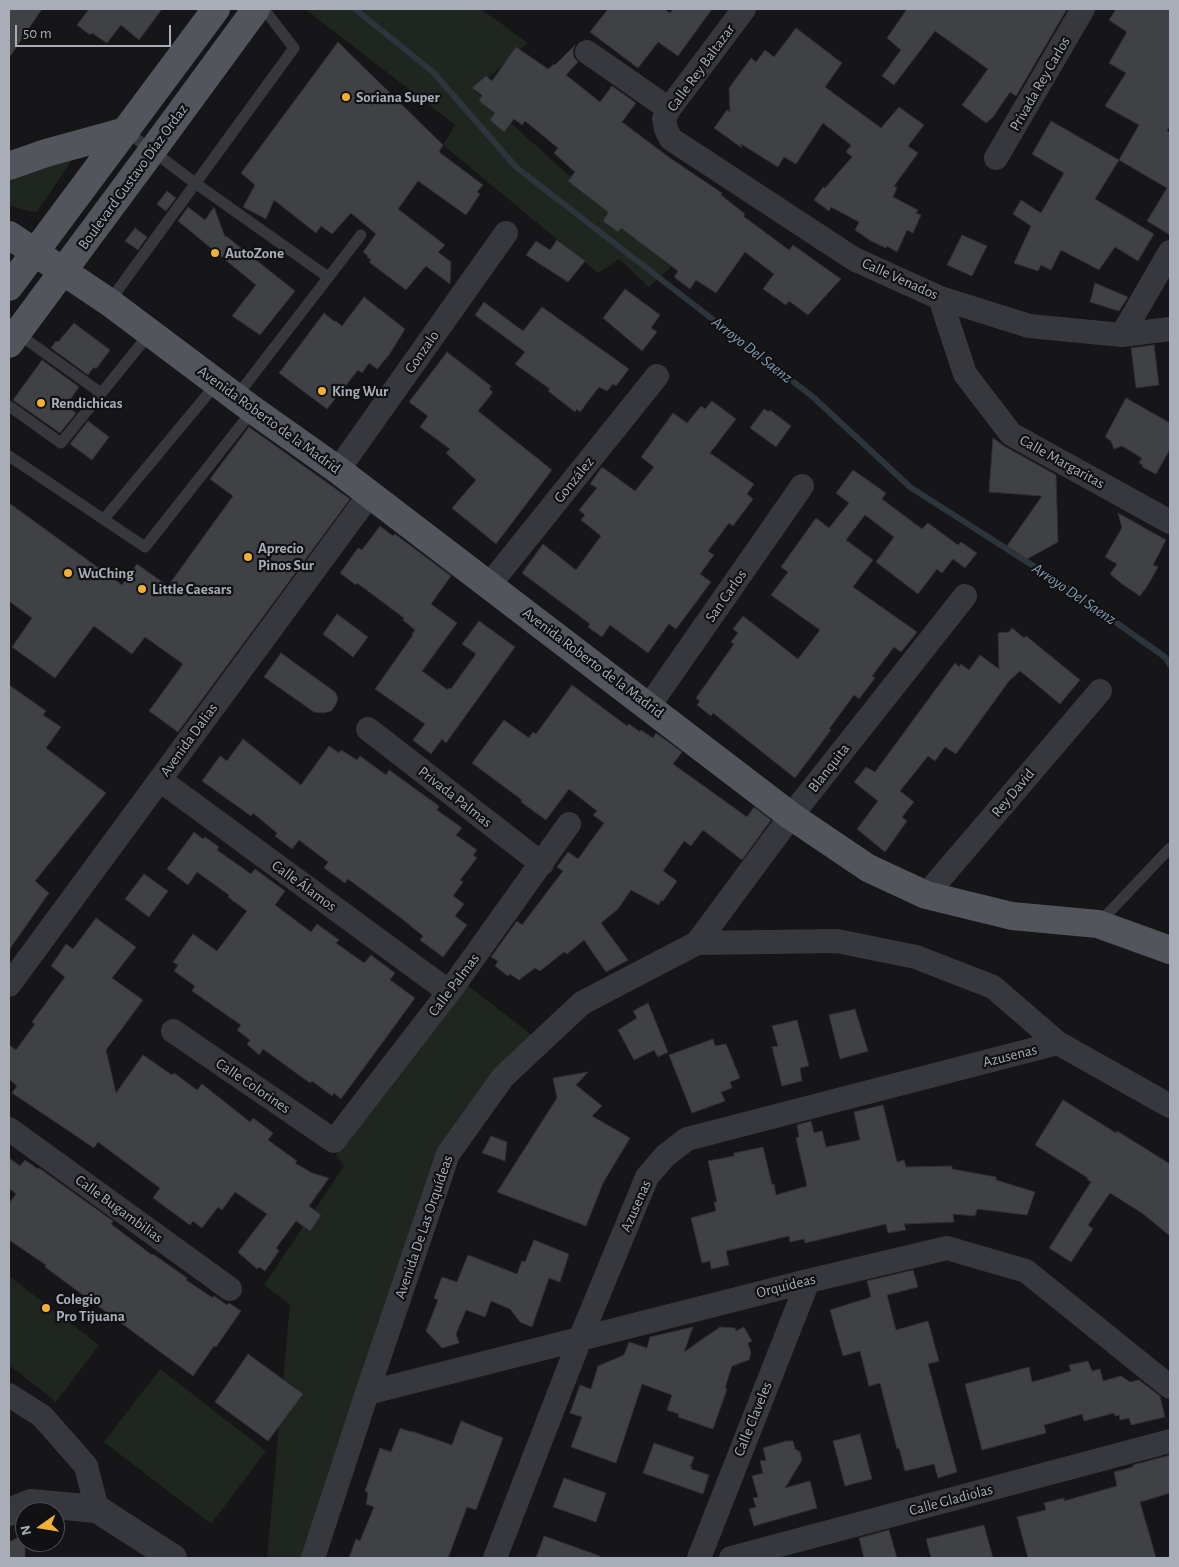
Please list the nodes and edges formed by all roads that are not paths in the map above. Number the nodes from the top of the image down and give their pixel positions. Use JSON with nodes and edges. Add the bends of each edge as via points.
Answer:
{"nodes":[{"id":1,"x":216,"y":9,"type":"edge"},
{"id":2,"x":256,"y":9,"type":"edge"},
{"id":3,"x":264,"y":9,"type":"edge"},
{"id":4,"x":744,"y":9,"type":"edge"},
{"id":5,"x":1083,"y":9,"type":"edge"},
{"id":6,"x":587,"y":52,"type":"dead end"},
{"id":7,"x":667,"y":119,"type":"junction"},
{"id":8,"x":126,"y":131,"type":"junction"},
{"id":9,"x":152,"y":151,"type":"junction"},
{"id":10,"x":996,"y":158,"type":"dead end"},
{"id":11,"x":9,"y":166,"type":"edge"},
{"id":12,"x":195,"y":183,"type":"junction"},
{"id":13,"x":506,"y":233,"type":"dead end"},
{"id":14,"x":9,"y":235,"type":"edge"},
{"id":15,"x":361,"y":235,"type":"dead end"},
{"id":16,"x":35,"y":252,"type":"junction"},
{"id":17,"x":1170,"y":252,"type":"edge"},
{"id":18,"x":64,"y":271,"type":"junction"},
{"id":19,"x":328,"y":277,"type":"junction"},
{"id":20,"x":9,"y":287,"type":"edge"},
{"id":21,"x":940,"y":298,"type":"junction"},
{"id":22,"x":108,"y":302,"type":"junction"},
{"id":23,"x":1170,"y":329,"type":"edge"},
{"id":24,"x":150,"y":333,"type":"junction"},
{"id":25,"x":1122,"y":335,"type":"junction"},
{"id":26,"x":13,"y":339,"type":"edge"},
{"id":27,"x":657,"y":376,"type":"dead end"},
{"id":28,"x":101,"y":393,"type":"junction"},
{"id":29,"x":235,"y":397,"type":"junction"},
{"id":30,"x":9,"y":406,"type":"edge"},
{"id":31,"x":9,"y":456,"type":"edge"},
{"id":32,"x":338,"y":470,"type":"junction"},
{"id":33,"x":802,"y":486,"type":"dead end"},
{"id":34,"x":370,"y":494,"type":"junction"},
{"id":35,"x":104,"y":520,"type":"junction"},
{"id":36,"x":1170,"y":522,"type":"edge"},
{"id":37,"x":490,"y":584,"type":"junction"},
{"id":38,"x":965,"y":596,"type":"dead end"},
{"id":39,"x":1100,"y":691,"type":"dead end"},
{"id":40,"x":649,"y":706,"type":"junction"},
{"id":41,"x":368,"y":729,"type":"dead end"},
{"id":42,"x":160,"y":780,"type":"junction"},
{"id":43,"x":791,"y":816,"type":"junction"},
{"id":44,"x":569,"y":824,"type":"dead end"},
{"id":45,"x":1170,"y":848,"type":"edge"},
{"id":46,"x":542,"y":864,"type":"junction"},
{"id":47,"x":926,"y":895,"type":"junction"},
{"id":48,"x":1098,"y":924,"type":"junction"},
{"id":49,"x":697,"y":943,"type":"junction"},
{"id":50,"x":1170,"y":950,"type":"edge"},
{"id":51,"x":9,"y":985,"type":"edge"},
{"id":52,"x":449,"y":992,"type":"junction"},
{"id":53,"x":173,"y":1031,"type":"dead end"},
{"id":54,"x":1058,"y":1044,"type":"junction"},
{"id":55,"x":1170,"y":1106,"type":"edge"},
{"id":56,"x":9,"y":1128,"type":"edge"},
{"id":57,"x":334,"y":1141,"type":"joint"},
{"id":58,"x":808,"y":1281,"type":"junction"},
{"id":59,"x":230,"y":1289,"type":"dead end"},
{"id":60,"x":580,"y":1339,"type":"junction"},
{"id":61,"x":1170,"y":1387,"type":"edge"},
{"id":62,"x":367,"y":1393,"type":"junction"},
{"id":63,"x":9,"y":1395,"type":"edge"},
{"id":64,"x":1170,"y":1441,"type":"edge"},
{"id":65,"x":97,"y":1509,"type":"junction"},
{"id":66,"x":9,"y":1512,"type":"edge"},
{"id":67,"x":173,"y":1558,"type":"edge"},
{"id":68,"x":313,"y":1558,"type":"edge"},
{"id":69,"x":495,"y":1558,"type":"edge"},
{"id":70,"x":699,"y":1558,"type":"edge"},
{"id":71,"x":731,"y":1558,"type":"edge"}],
"edges":[{"from":1,"to":8,"type":"main road"},
{"from":2,"to":9,"type":"main road","name":"Boulevard Gustavo Díaz Ordaz"},
{"from":3,"to":12,"type":"lane","via":[[294,48]]},
{"from":4,"to":7,"type":"street","name":"Calle Rey Baltazar"},
{"from":5,"to":10,"type":"street","name":"Privada Rey Carlos"},
{"from":6,"to":7,"type":"street","name":"Calle Venados"},
{"from":7,"to":21,"type":"street","name":"Calle Venados","via":[[671,139],[854,259]]},
{"from":8,"to":9,"type":"lane"},
{"from":8,"to":11,"type":"main road"},
{"from":8,"to":16,"type":"main road"},
{"from":9,"to":12,"type":"lane"},
{"from":9,"to":18,"type":"main road","name":"Boulevard Gustavo Díaz Ordaz"},
{"from":12,"to":19,"type":"lane"},
{"from":12,"to":22,"type":"lane"},
{"from":13,"to":32,"type":"street","name":"Gonzalo"},
{"from":14,"to":16,"type":"main road","name":"Avenida Roberto de la Madrid"},
{"from":15,"to":19,"type":"lane"},
{"from":16,"to":18,"type":"main road","name":"Avenida Roberto de la Madrid"},
{"from":16,"to":20,"type":"main road"},
{"from":17,"to":25,"type":"street"},
{"from":18,"to":22,"type":"main road","name":"Avenida Roberto de la Madrid"},
{"from":18,"to":26,"type":"main road","name":"Boulevard Gustavo Díaz Ordaz"},
{"from":19,"to":29,"type":"lane"},
{"from":21,"to":25,"type":"street","name":"Calle Venados","via":[[1029,326]]},
{"from":21,"to":36,"type":"street","name":"Calle Margaritas","via":[[965,374],[1011,434]]},
{"from":22,"to":24,"type":"main road","name":"Avenida Roberto de la Madrid"},
{"from":23,"to":25,"type":"street","name":"Calle Venados"},
{"from":24,"to":28,"type":"lane"},
{"from":24,"to":29,"type":"main road","name":"Avenida Roberto de la Madrid"},
{"from":26,"to":28,"type":"lane"},
{"from":27,"to":37,"type":"street","name":"González"},
{"from":28,"to":30,"type":"lane","via":[[61,444]]},
{"from":29,"to":32,"type":"main road","name":"Avenida Roberto de la Madrid"},
{"from":29,"to":35,"type":"lane"},
{"from":29,"to":35,"type":"lane","via":[[145,546]]},
{"from":31,"to":35,"type":"lane"},
{"from":32,"to":34,"type":"main road","name":"Avenida Roberto de la Madrid"},
{"from":33,"to":40,"type":"street","name":"San Carlos"},
{"from":34,"to":37,"type":"main road","name":"Avenida Roberto de la Madrid"},
{"from":34,"to":42,"type":"street","name":"Avenida Dalias"},
{"from":37,"to":40,"type":"main road","name":"Avenida Roberto de la Madrid"},
{"from":38,"to":43,"type":"street","name":"Blanquita"},
{"from":39,"to":47,"type":"street","name":"Rey David"},
{"from":40,"to":43,"type":"main road","name":"Avenida Roberto de la Madrid"},
{"from":41,"to":46,"type":"street","name":"Privada Palmas"},
{"from":42,"to":51,"type":"street","name":"Avenida Dalias"},
{"from":42,"to":52,"type":"street","name":"Calle Álamos"},
{"from":43,"to":47,"type":"main road","name":"Avenida Roberto de la Madrid","via":[[868,868]]},
{"from":43,"to":49,"type":"street","name":"Blanquita"},
{"from":44,"to":46,"type":"street","name":"Calle Palmas"},
{"from":45,"to":48,"type":"lane"},
{"from":46,"to":52,"type":"street","name":"Calle Palmas"},
{"from":47,"to":48,"type":"main road","name":"Avenida Roberto de la Madrid","via":[[1012,916]]},
{"from":48,"to":50,"type":"main road","name":"Avenida Roberto de la Madrid"},
{"from":49,"to":54,"type":"street","via":[[837,941],[916,957],[993,986]]},
{"from":49,"to":62,"type":"street","name":"Avenida De Las Orquídeas","via":[[582,1003],[503,1077],[448,1154]]},
{"from":52,"to":57,"type":"street","name":"Calle Palmas"},
{"from":53,"to":57,"type":"street","name":"Calle Colorines"},
{"from":54,"to":55,"type":"street"},
{"from":54,"to":60,"type":"street","name":"Azusenas","via":[[687,1139],[665,1156],[647,1177]]},
{"from":56,"to":59,"type":"street","name":"Calle Bugambilias"},
{"from":58,"to":60,"type":"street","name":"Orquideas"},
{"from":58,"to":61,"type":"street","name":"Orquideas","via":[[947,1248],[982,1258],[1026,1271]]},
{"from":58,"to":70,"type":"street","name":"Calle Claveles"},
{"from":60,"to":62,"type":"street","name":"Orquideas"},
{"from":60,"to":69,"type":"street","name":"Azusenas"},
{"from":62,"to":68,"type":"street","name":"Avenida De Las Orquídeas"},
{"from":63,"to":65,"type":"street","via":[[42,1416],[86,1466]]},
{"from":64,"to":71,"type":"street","name":"Calle Gladiolas"},
{"from":65,"to":66,"type":"street","via":[[31,1503]]},
{"from":65,"to":67,"type":"street"}]}
